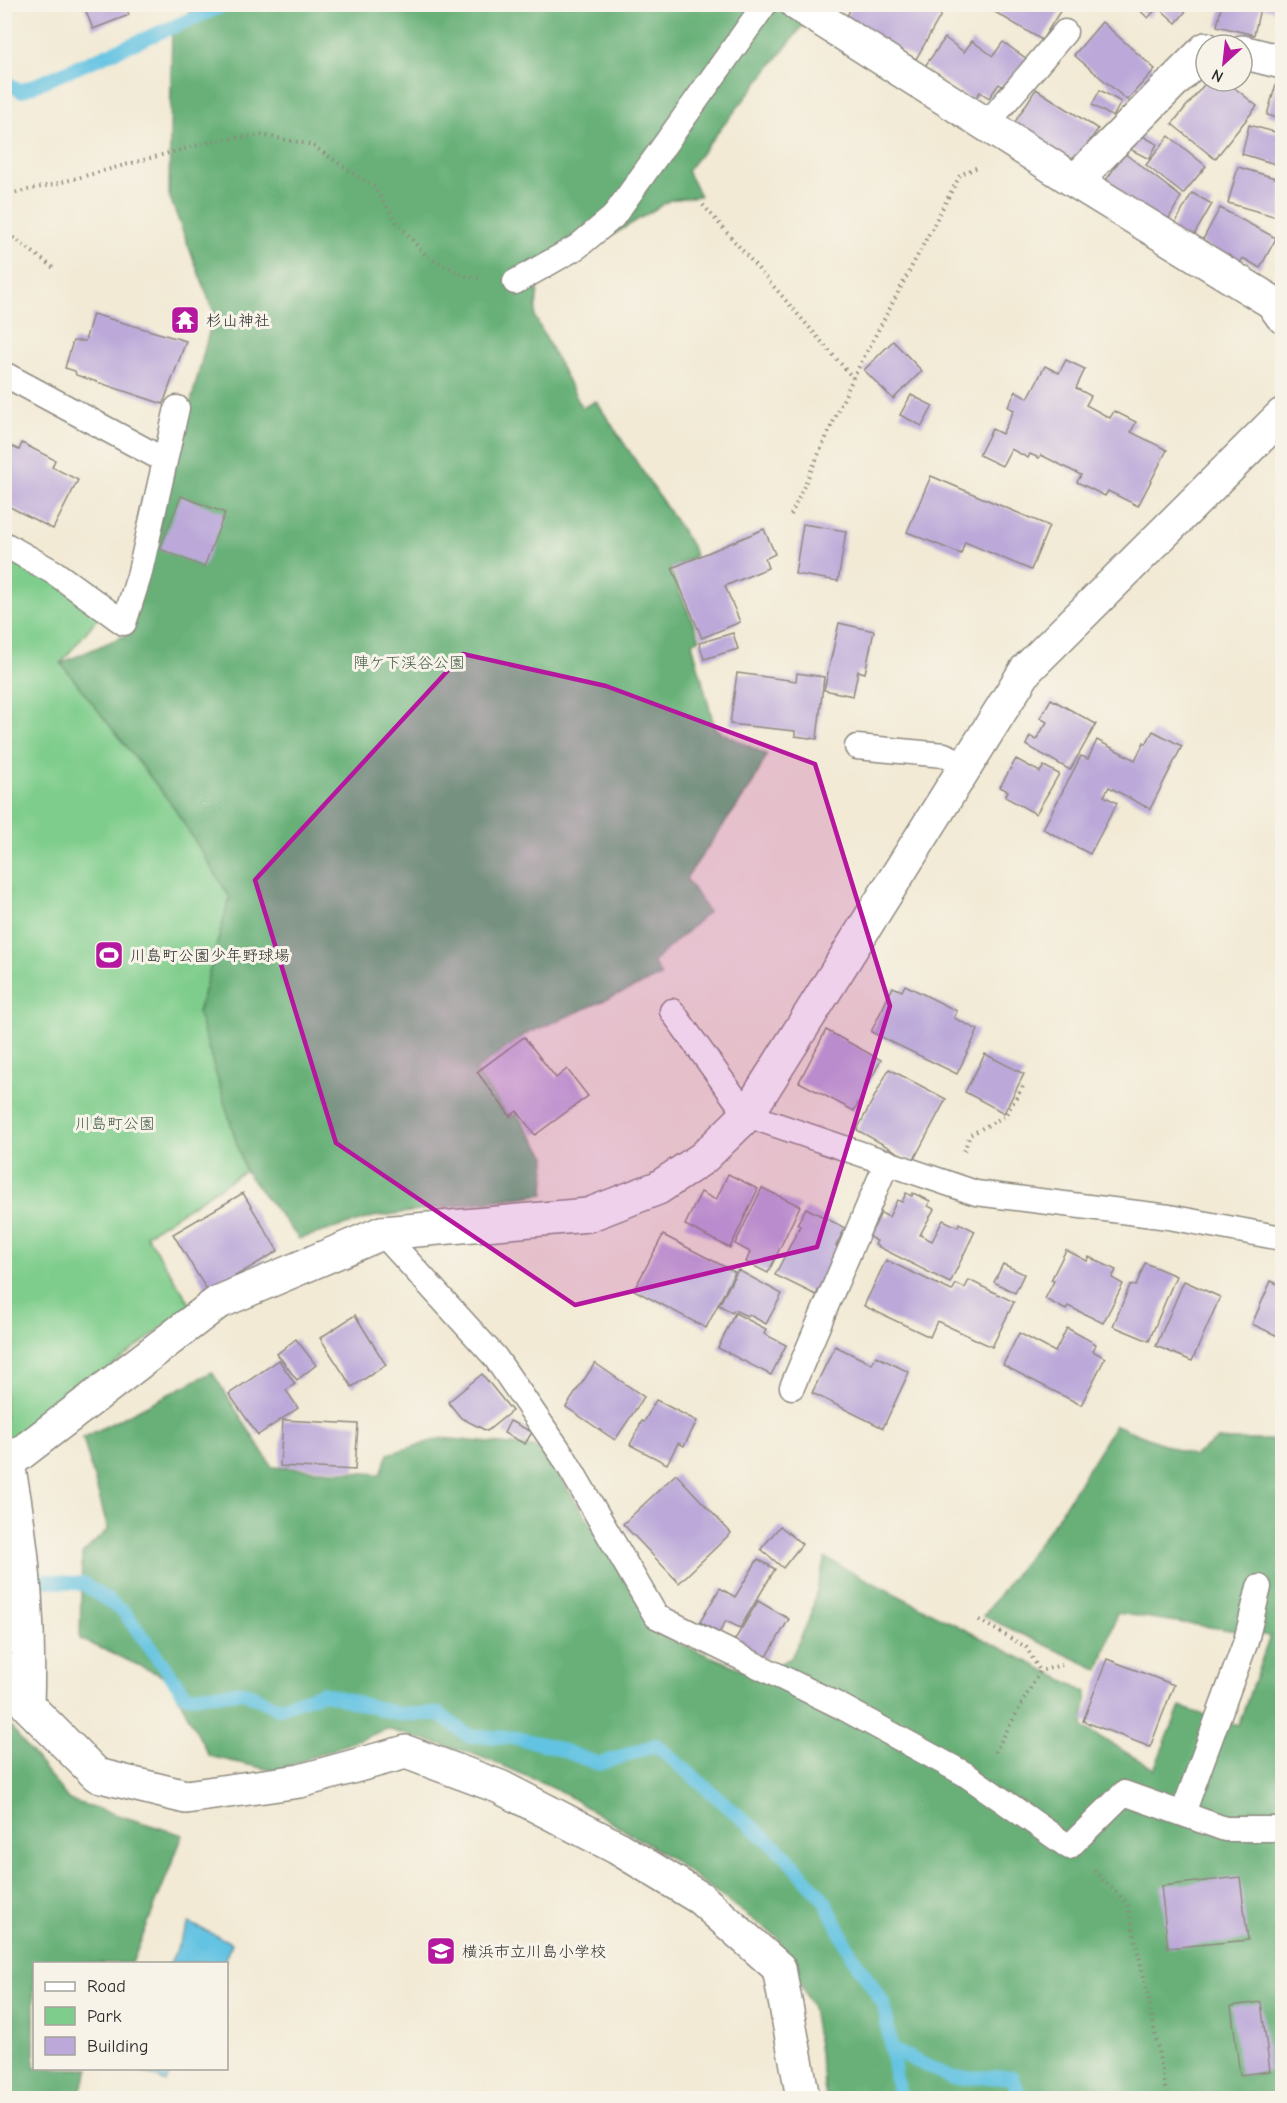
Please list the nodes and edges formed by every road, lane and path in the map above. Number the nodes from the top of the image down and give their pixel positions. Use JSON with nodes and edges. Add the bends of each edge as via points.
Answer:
{"nodes":[{"id":1,"x":765,"y":4,"type":"edge"},
{"id":2,"x":797,"y":4,"type":"edge"},
{"id":3,"x":1065,"y":32,"type":"dead end"},
{"id":4,"x":1254,"y":55,"type":"edge"},
{"id":5,"x":1194,"y":61,"type":"edge"},
{"id":6,"x":1282,"y":62,"type":"edge"},
{"id":7,"x":986,"y":125,"type":"junction"},
{"id":8,"x":1020,"y":146,"type":"junction"},
{"id":9,"x":1075,"y":181,"type":"junction"},
{"id":10,"x":4,"y":195,"type":"edge"},
{"id":11,"x":703,"y":205,"type":"dead end"},
{"id":12,"x":4,"y":230,"type":"edge"},
{"id":13,"x":56,"y":270,"type":"dead end"},
{"id":14,"x":515,"y":282,"type":"joint"},
{"id":15,"x":1279,"y":300,"type":"edge"},
{"id":16,"x":4,"y":374,"type":"edge"},
{"id":17,"x":853,"y":378,"type":"junction"},
{"id":18,"x":177,"y":408,"type":"dead end"},
{"id":19,"x":1282,"y":415,"type":"edge"},
{"id":20,"x":164,"y":460,"type":"junction"},
{"id":21,"x":791,"y":514,"type":"dead end"},
{"id":22,"x":4,"y":544,"type":"edge"},
{"id":23,"x":858,"y":747,"type":"dead end"},
{"id":24,"x":966,"y":764,"type":"junction"},
{"id":25,"x":672,"y":1011,"type":"dead end"},
{"id":26,"x":1025,"y":1083,"type":"dead end"},
{"id":27,"x":747,"y":1114,"type":"junction"},
{"id":28,"x":887,"y":1162,"type":"junction"},
{"id":29,"x":951,"y":1184,"type":"junction"},
{"id":30,"x":382,"y":1233,"type":"junction"},
{"id":31,"x":1282,"y":1238,"type":"edge"},
{"id":32,"x":792,"y":1387,"type":"dead end"},
{"id":33,"x":6,"y":1463,"type":"edge"},
{"id":34,"x":1258,"y":1587,"type":"dead end"},
{"id":35,"x":979,"y":1620,"type":"dead end"},
{"id":36,"x":1065,"y":1664,"type":"dead end"},
{"id":37,"x":1040,"y":1671,"type":"junction"},
{"id":38,"x":964,"y":1774,"type":"junction"},
{"id":39,"x":1183,"y":1813,"type":"junction"},
{"id":40,"x":1282,"y":1829,"type":"edge"},
{"id":41,"x":1069,"y":1847,"type":"junction"},
{"id":42,"x":803,"y":2098,"type":"edge"},
{"id":43,"x":1167,"y":2098,"type":"edge"}],
"edges":[{"from":1,"to":14,"type":"lane","via":[[613,217],[577,247]]},
{"from":2,"to":7,"type":"street"},
{"from":3,"to":7,"type":"lane"},
{"from":4,"to":6,"type":"street"},
{"from":5,"to":9,"type":"street"},
{"from":7,"to":8,"type":"street"},
{"from":8,"to":9,"type":"street"},
{"from":8,"to":17,"type":"path","via":[[960,175]]},
{"from":9,"to":15,"type":"street"},
{"from":10,"to":14,"type":"path","via":[[213,141],[262,135],[312,145],[375,188],[427,257],[468,277]]},
{"from":11,"to":17,"type":"path"},
{"from":12,"to":13,"type":"path"},
{"from":16,"to":20,"type":"lane"},
{"from":17,"to":21,"type":"path"},
{"from":18,"to":20,"type":"lane"},
{"from":19,"to":24,"type":"street","via":[[1026,670]]},
{"from":20,"to":22,"type":"lane","via":[[139,576],[124,622],[55,573]]},
{"from":23,"to":24,"type":"lane","via":[[944,755]]},
{"from":24,"to":27,"type":"street"},
{"from":25,"to":27,"type":"lane"},
{"from":26,"to":29,"type":"path","via":[[1005,1116],[970,1135]]},
{"from":27,"to":28,"type":"lane"},
{"from":27,"to":30,"type":"street","via":[[703,1158],[658,1188],[588,1215]]},
{"from":28,"to":29,"type":"lane"},
{"from":28,"to":32,"type":"lane"},
{"from":29,"to":31,"type":"lane","via":[[976,1193],[1169,1217]]},
{"from":30,"to":33,"type":"street","via":[[217,1304]]},
{"from":30,"to":38,"type":"lane","via":[[495,1357],[563,1456],[656,1616],[840,1706]]},
{"from":33,"to":42,"type":"street","via":[[18,1516],[29,1652],[27,1704],[97,1775],[186,1797],[300,1781],[406,1752],[500,1787],[616,1847],[700,1898],[779,1968]]},
{"from":34,"to":39,"type":"lane","via":[[1246,1641]]},
{"from":35,"to":37,"type":"path","via":[[1026,1647]]},
{"from":36,"to":37,"type":"path"},
{"from":37,"to":38,"type":"path","via":[[993,1755]]},
{"from":38,"to":41,"type":"lane"},
{"from":39,"to":40,"type":"lane","via":[[1225,1829]]},
{"from":39,"to":41,"type":"lane","via":[[1124,1793]]},
{"from":41,"to":43,"type":"path","via":[[1127,1903]]}]}
